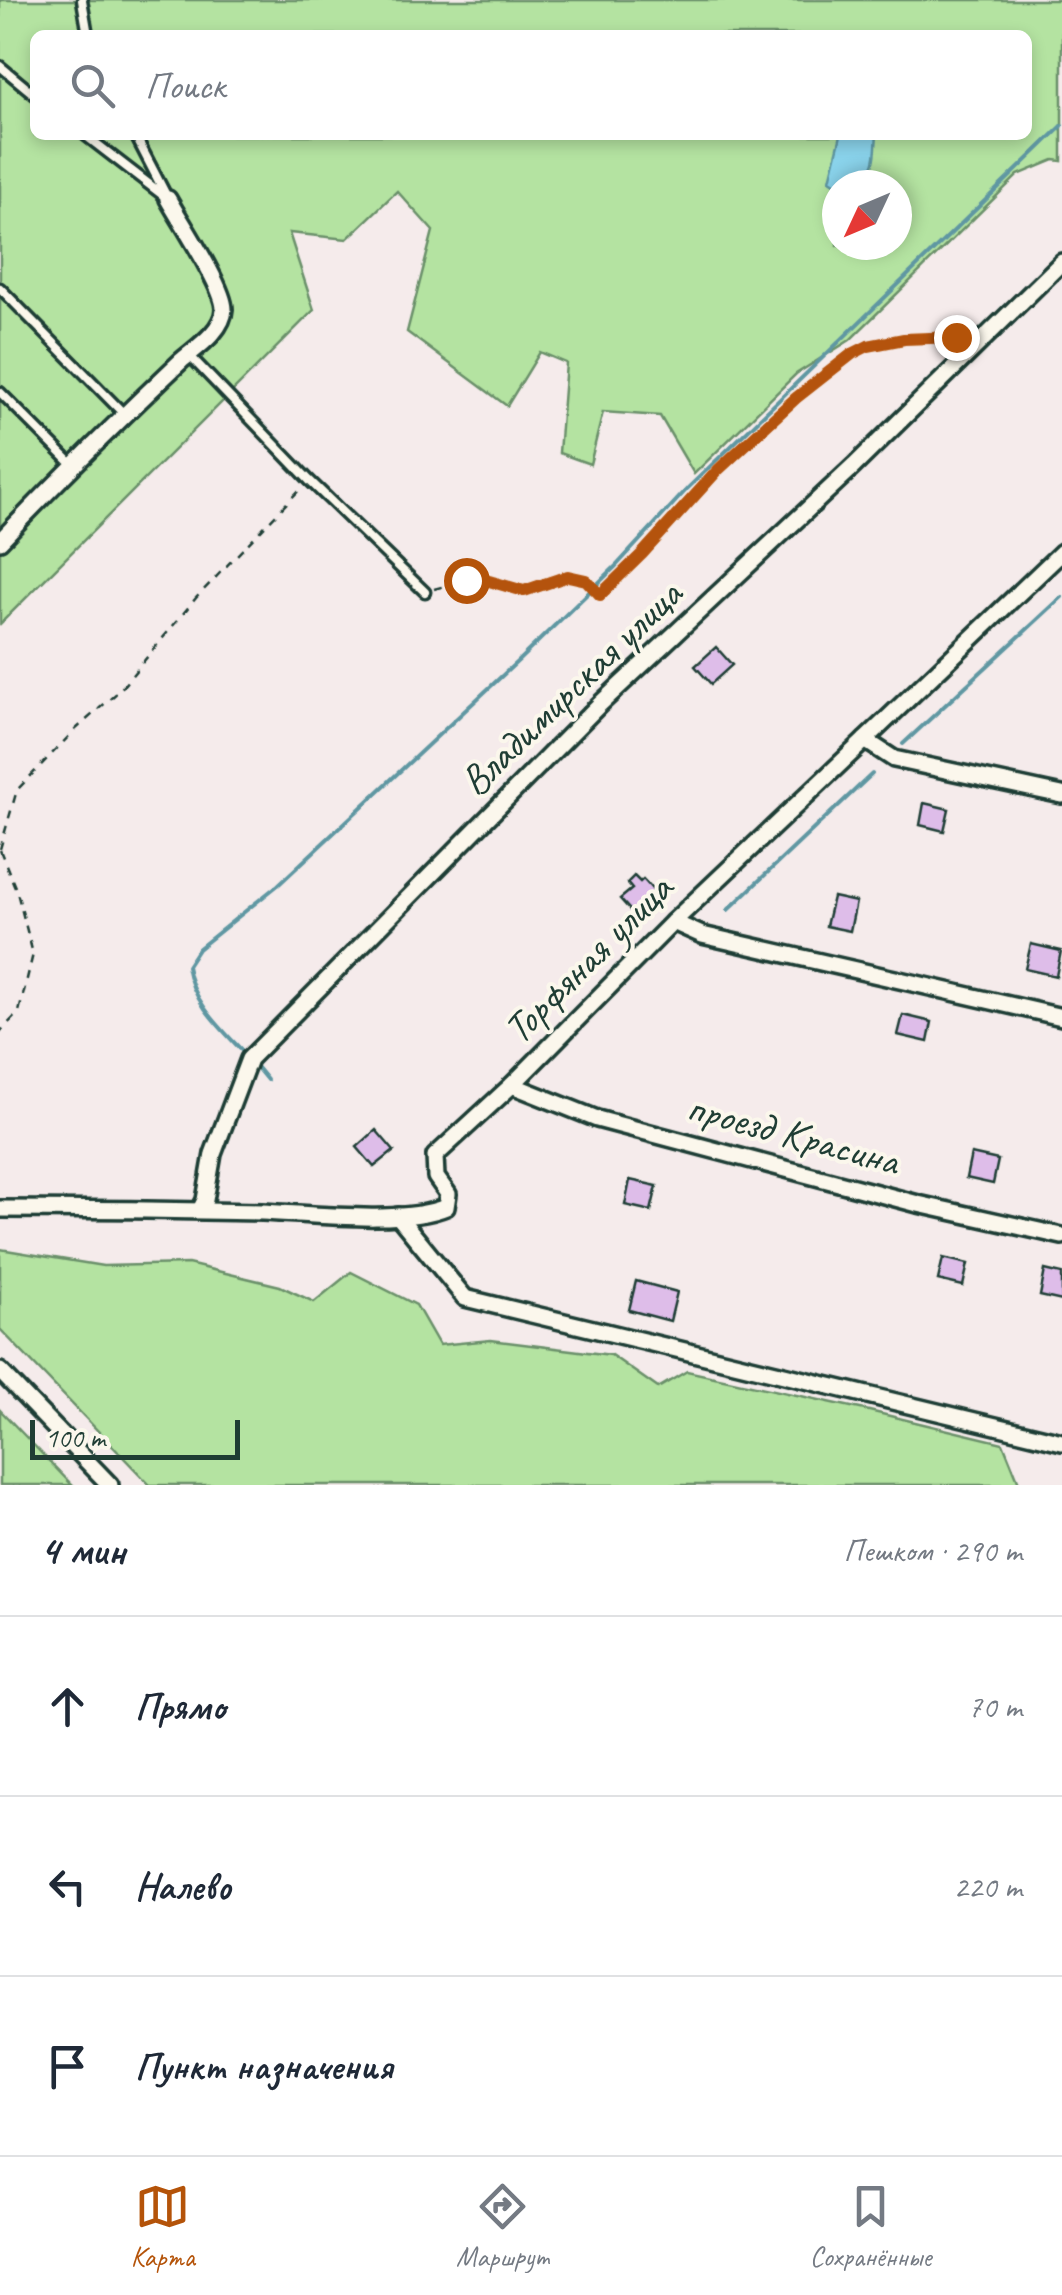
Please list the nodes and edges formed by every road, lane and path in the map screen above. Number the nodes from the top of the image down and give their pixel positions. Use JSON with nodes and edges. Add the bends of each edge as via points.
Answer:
{"nodes":[{"id":1,"x":82,"y":0,"type":"edge"},
{"id":2,"x":87,"y":30,"type":"edge"},
{"id":3,"x":0,"y":66,"type":"edge"},
{"id":4,"x":30,"y":90,"type":"edge"},
{"id":5,"x":92,"y":140,"type":"edge"},
{"id":6,"x":138,"y":140,"type":"edge"},
{"id":7,"x":168,"y":199,"type":"junction"},
{"id":8,"x":1062,"y":262,"type":"edge"},
{"id":9,"x":0,"y":288,"type":"edge"},
{"id":10,"x":970,"y":332,"type":"dead end"},
{"id":11,"x":188,"y":355,"type":"junction"},
{"id":12,"x":0,"y":392,"type":"edge"},
{"id":13,"x":124,"y":414,"type":"junction"},
{"id":14,"x":72,"y":464,"type":"junction"},
{"id":15,"x":309,"y":480,"type":"junction"},
{"id":16,"x":0,"y":541,"type":"edge"},
{"id":17,"x":1062,"y":552,"type":"edge"},
{"id":18,"x":425,"y":592,"type":"joint"},
{"id":19,"x":865,"y":740,"type":"junction"},
{"id":20,"x":1062,"y":795,"type":"edge"},
{"id":21,"x":0,"y":849,"type":"edge"},
{"id":22,"x":672,"y":922,"type":"junction"},
{"id":23,"x":1062,"y":1017,"type":"edge"},
{"id":24,"x":0,"y":1032,"type":"edge"},
{"id":25,"x":512,"y":1085,"type":"junction"},
{"id":26,"x":0,"y":1208,"type":"edge"},
{"id":27,"x":200,"y":1210,"type":"junction"},
{"id":28,"x":398,"y":1216,"type":"junction"},
{"id":29,"x":1062,"y":1236,"type":"edge"},
{"id":30,"x":0,"y":1370,"type":"edge"},
{"id":31,"x":1062,"y":1442,"type":"edge"},
{"id":32,"x":110,"y":1485,"type":"edge"}],
"edges":[{"from":1,"to":2,"type":"lane"},
{"from":3,"to":4,"type":"lane"},
{"from":5,"to":7,"type":"lane"},
{"from":6,"to":7,"type":"lane"},
{"from":7,"to":11,"type":"street","via":[[224,307],[220,324]]},
{"from":8,"to":27,"type":"street","name":"Владимирская улица","via":[[600,704],[250,1058],[213,1154]]},
{"from":9,"to":13,"type":"lane"},
{"from":10,"to":18,"type":"path","via":[[904,339],[852,354],[718,470],[600,595],[586,580],[568,576],[524,591],[466,580]]},
{"from":11,"to":13,"type":"street"},
{"from":11,"to":15,"type":"lane"},
{"from":12,"to":14,"type":"lane"},
{"from":13,"to":14,"type":"street"},
{"from":14,"to":16,"type":"street"},
{"from":15,"to":18,"type":"lane"},
{"from":15,"to":21,"type":"path","via":[[196,598],[120,690],[18,790]]},
{"from":17,"to":19,"type":"street","name":"Торфяная улица"},
{"from":19,"to":20,"type":"street","via":[[894,759]]},
{"from":19,"to":22,"type":"street","name":"Торфяная улица"},
{"from":21,"to":24,"type":"path","via":[[33,954],[19,1012]]},
{"from":22,"to":23,"type":"street","via":[[702,935]]},
{"from":22,"to":25,"type":"street","name":"Торфяная улица"},
{"from":25,"to":28,"type":"street","name":"Торфяная улица","via":[[435,1156],[446,1206]]},
{"from":25,"to":29,"type":"street","name":"проезд Красина","via":[[597,1119]]},
{"from":26,"to":27,"type":"street"},
{"from":27,"to":28,"type":"street"},
{"from":28,"to":31,"type":"street","via":[[465,1298]]},
{"from":30,"to":32,"type":"street"}]}
